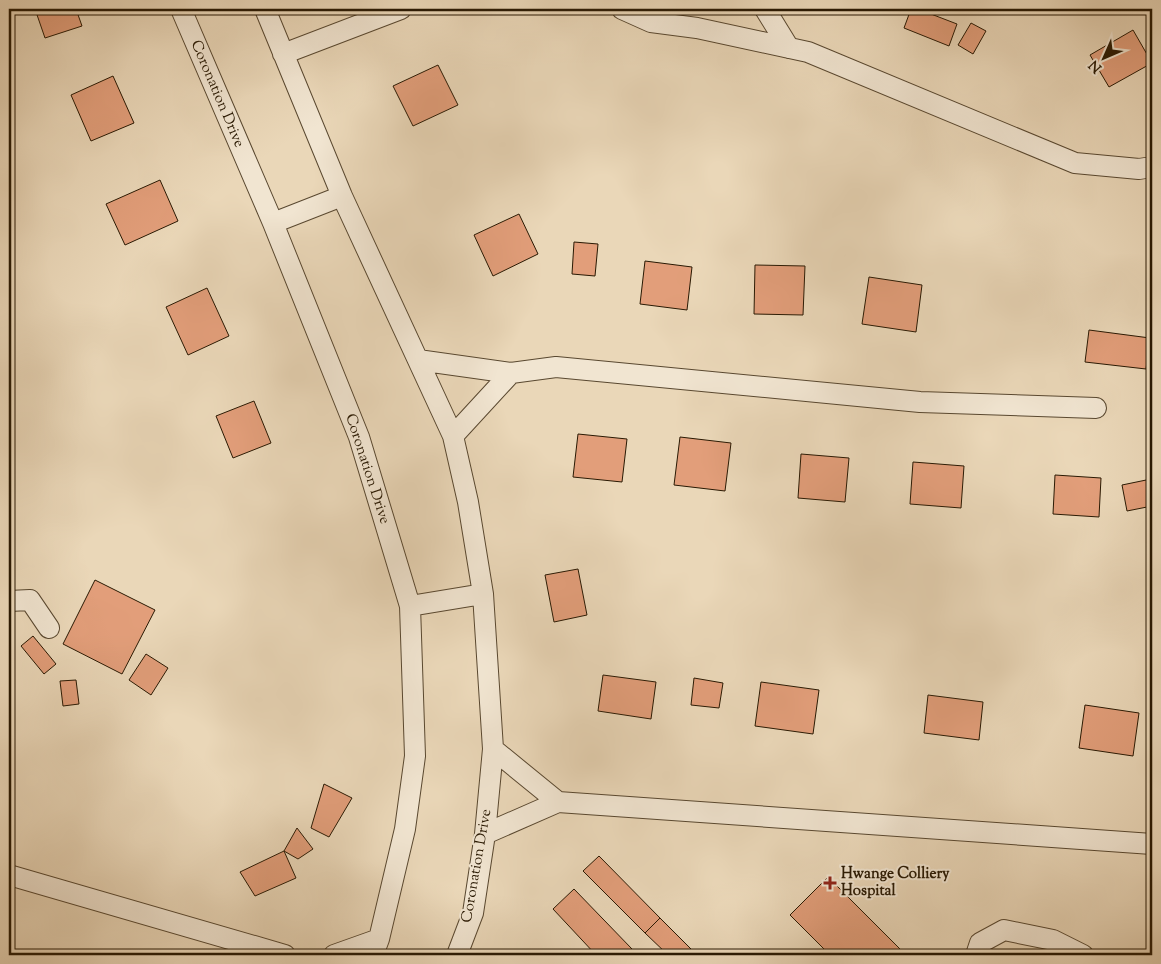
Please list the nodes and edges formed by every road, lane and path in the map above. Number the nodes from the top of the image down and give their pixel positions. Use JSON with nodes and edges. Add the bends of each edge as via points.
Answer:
{"nodes":[{"id":1,"x":181,"y":9,"type":"edge"},
{"id":2,"x":265,"y":9,"type":"edge"},
{"id":3,"x":401,"y":9,"type":"edge"},
{"id":4,"x":622,"y":9,"type":"edge"},
{"id":5,"x":765,"y":9,"type":"edge"},
{"id":6,"x":790,"y":48,"type":"junction"},
{"id":7,"x":283,"y":54,"type":"junction"},
{"id":8,"x":1152,"y":167,"type":"edge"},
{"id":9,"x":342,"y":196,"type":"junction"},
{"id":10,"x":273,"y":223,"type":"junction"},
{"id":11,"x":418,"y":360,"type":"junction"},
{"id":12,"x":511,"y":373,"type":"junction"},
{"id":13,"x":1096,"y":408,"type":"dead end"},
{"id":14,"x":453,"y":436,"type":"junction"},
{"id":15,"x":483,"y":594,"type":"junction"},
{"id":16,"x":9,"y":601,"type":"edge"},
{"id":17,"x":410,"y":606,"type":"junction"},
{"id":18,"x":49,"y":628,"type":"dead end"},
{"id":19,"x":493,"y":749,"type":"junction"},
{"id":20,"x":558,"y":802,"type":"junction"},
{"id":21,"x":486,"y":834,"type":"junction"},
{"id":22,"x":1152,"y":844,"type":"edge"},
{"id":23,"x":9,"y":875,"type":"edge"},
{"id":24,"x":376,"y":947,"type":"edge"},
{"id":25,"x":285,"y":955,"type":"edge"},
{"id":26,"x":334,"y":955,"type":"edge"},
{"id":27,"x":457,"y":955,"type":"edge"},
{"id":28,"x":976,"y":955,"type":"edge"},
{"id":29,"x":1083,"y":955,"type":"edge"}],
"edges":[{"from":1,"to":10,"type":"street","name":"Coronation Drive"},
{"from":2,"to":7,"type":"street","name":"Coronation Drive"},
{"from":3,"to":7,"type":"street"},
{"from":4,"to":6,"type":"street","via":[[651,22],[697,28]]},
{"from":5,"to":6,"type":"street"},
{"from":6,"to":8,"type":"street","via":[[808,52],[1074,164]]},
{"from":7,"to":9,"type":"street","name":"Coronation Drive"},
{"from":9,"to":10,"type":"street"},
{"from":9,"to":11,"type":"street","name":"Coronation Drive"},
{"from":10,"to":17,"type":"street","name":"Coronation Drive","via":[[359,437]]},
{"from":11,"to":12,"type":"street"},
{"from":11,"to":14,"type":"street","name":"Coronation Drive"},
{"from":12,"to":13,"type":"street","via":[[556,367],[920,402]]},
{"from":12,"to":14,"type":"street"},
{"from":14,"to":15,"type":"street","name":"Coronation Drive"},
{"from":15,"to":17,"type":"street"},
{"from":15,"to":19,"type":"street","name":"Coronation Drive"},
{"from":16,"to":18,"type":"street","via":[[30,600]]},
{"from":17,"to":24,"type":"street","name":"Coronation Drive","via":[[415,756],[405,829]]},
{"from":19,"to":20,"type":"street"},
{"from":19,"to":21,"type":"street","name":"Coronation Drive"},
{"from":20,"to":21,"type":"street"},
{"from":20,"to":22,"type":"street"},
{"from":21,"to":27,"type":"street","name":"Coronation Drive","via":[[473,913]]},
{"from":23,"to":25,"type":"street"},
{"from":24,"to":26,"type":"street"},
{"from":28,"to":29,"type":"street","via":[[980,943],[1004,930],[1053,940]]}]}
